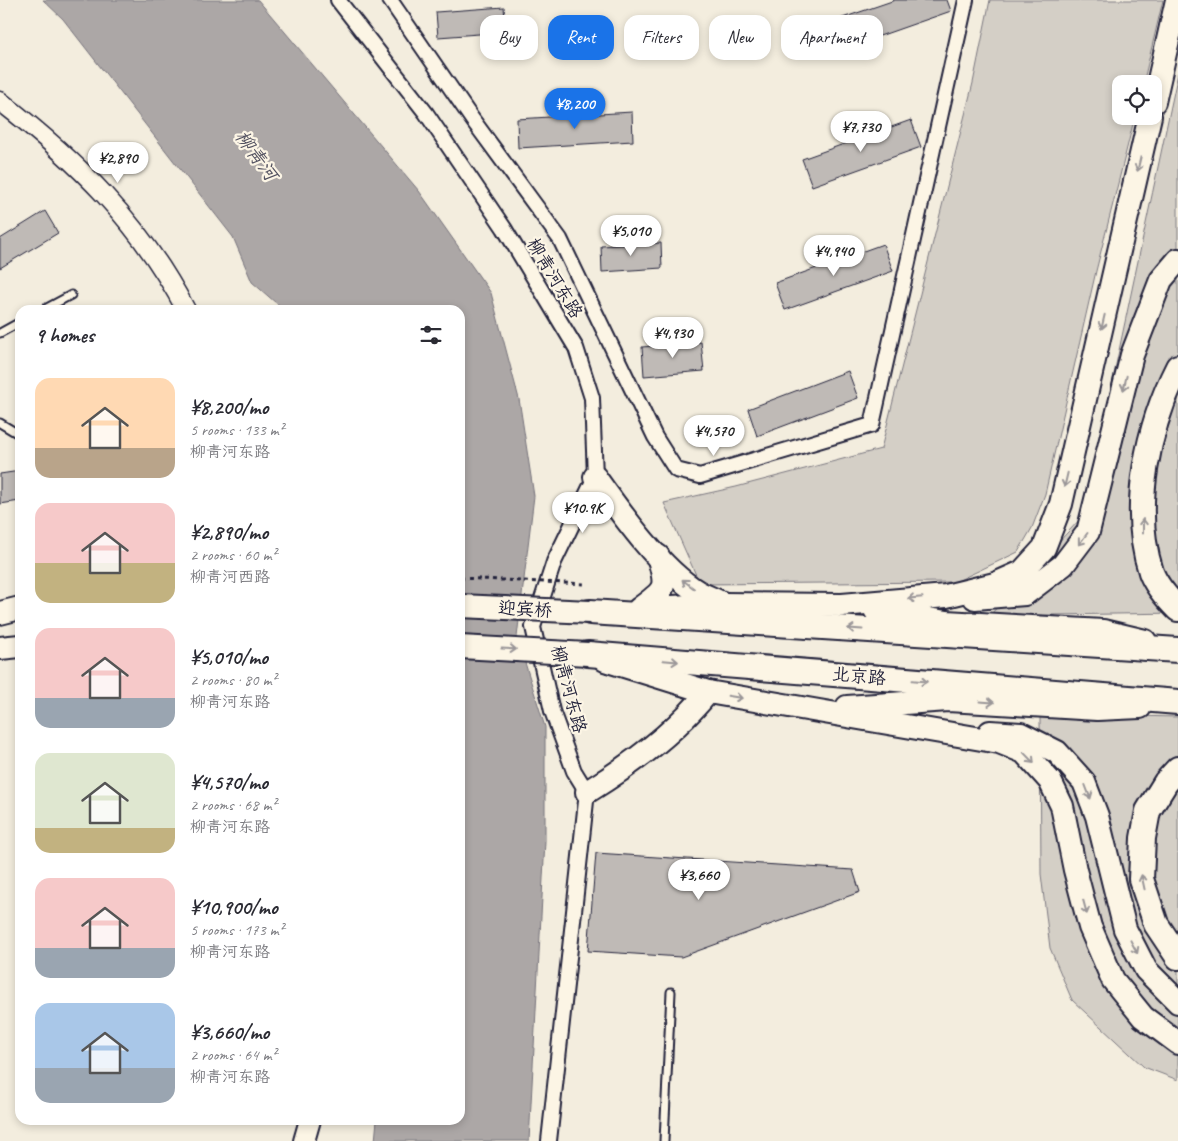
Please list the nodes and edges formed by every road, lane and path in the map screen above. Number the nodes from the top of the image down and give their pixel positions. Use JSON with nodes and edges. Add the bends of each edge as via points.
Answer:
{"nodes":[{"id":1,"x":338,"y":0,"type":"edge"},
{"id":2,"x":966,"y":0,"type":"edge"},
{"id":3,"x":1177,"y":0,"type":"edge"},
{"id":4,"x":392,"y":1,"type":"edge"},
{"id":5,"x":1160,"y":75,"type":"edge"},
{"id":6,"x":0,"y":101,"type":"edge"},
{"id":7,"x":1148,"y":125,"type":"edge"},
{"id":8,"x":1178,"y":260,"type":"edge"},
{"id":9,"x":71,"y":295,"type":"dead end"},
{"id":10,"x":52,"y":305,"type":"edge"},
{"id":11,"x":183,"y":305,"type":"edge"},
{"id":12,"x":15,"y":325,"type":"edge"},
{"id":13,"x":0,"y":333,"type":"edge"},
{"id":14,"x":1178,"y":367,"type":"edge"},
{"id":15,"x":0,"y":424,"type":"edge"},
{"id":16,"x":15,"y":432,"type":"edge"},
{"id":17,"x":595,"y":477,"type":"junction"},
{"id":18,"x":658,"y":556,"type":"junction"},
{"id":19,"x":465,"y":578,"type":"edge"},
{"id":20,"x":585,"y":584,"type":"dead end"},
{"id":21,"x":946,"y":596,"type":"junction"},
{"id":22,"x":724,"y":604,"type":"junction"},
{"id":23,"x":842,"y":605,"type":"junction"},
{"id":24,"x":465,"y":606,"type":"edge"},
{"id":25,"x":639,"y":609,"type":"junction"},
{"id":26,"x":1178,"y":609,"type":"edge"},
{"id":27,"x":15,"y":611,"type":"edge"},
{"id":28,"x":590,"y":612,"type":"junction"},
{"id":29,"x":0,"y":613,"type":"edge"},
{"id":30,"x":465,"y":647,"type":"edge"},
{"id":31,"x":1178,"y":649,"type":"edge"},
{"id":32,"x":588,"y":654,"type":"junction"},
{"id":33,"x":660,"y":679,"type":"junction"},
{"id":34,"x":708,"y":692,"type":"junction"},
{"id":35,"x":1178,"y":703,"type":"edge"},
{"id":36,"x":816,"y":709,"type":"junction"},
{"id":37,"x":682,"y":718,"type":"junction"},
{"id":38,"x":906,"y":726,"type":"junction"},
{"id":39,"x":1178,"y":769,"type":"edge"},
{"id":40,"x":587,"y":792,"type":"junction"},
{"id":41,"x":1178,"y":957,"type":"edge"},
{"id":42,"x":671,"y":992,"type":"dead end"},
{"id":43,"x":1178,"y":1002,"type":"edge"},
{"id":44,"x":1178,"y":1043,"type":"edge"},
{"id":45,"x":309,"y":1125,"type":"edge"},
{"id":46,"x":304,"y":1141,"type":"edge"},
{"id":47,"x":549,"y":1141,"type":"edge"},
{"id":48,"x":664,"y":1141,"type":"edge"}],
"edges":[{"from":1,"to":17,"type":"street","name":"柳青河东路","via":[[426,113],[504,228],[576,348],[592,398]]},
{"from":2,"to":4,"type":"street","via":[[872,424],[700,476],[676,470],[655,437],[560,238],[472,119]]},
{"from":3,"to":5,"type":"main road"},
{"from":6,"to":11,"type":"street","via":[[54,143],[114,204],[166,272]]},
{"from":7,"to":21,"type":"main road","one_way":true,"via":[[1061,504],[1044,548],[1022,572],[994,584]]},
{"from":8,"to":21,"type":"main road","one_way":true,"via":[[1161,280],[1132,355],[1088,532],[1063,565],[1025,594],[984,599]]},
{"from":9,"to":10,"type":"lane"},
{"from":12,"to":13,"type":"lane"},
{"from":26,"to":14,"type":"highway","one_way":true,"via":[[1166,598],[1151,574],[1142,533],[1143,481],[1156,422]]},
{"from":15,"to":16,"type":"lane"},
{"from":17,"to":18,"type":"main road","via":[[617,509]]},
{"from":17,"to":40,"type":"street","name":"柳青河东路","via":[[554,562],[533,627],[552,711],[574,771]]},
{"from":22,"to":18,"type":"main road","one_way":true,"via":[[697,592]]},
{"from":18,"to":25,"type":"main road","via":[[665,580],[660,593]]},
{"from":19,"to":20,"type":"path","bridge":true},
{"from":21,"to":23,"type":"main road","one_way":true},
{"from":22,"to":23,"type":"main road","name":"迎宾桥"},
{"from":22,"to":25,"type":"main road","name":"迎宾桥"},
{"from":23,"to":31,"type":"main road","via":[[946,622],[1103,631]]},
{"from":24,"to":28,"type":"main road","name":"迎宾桥","bridge":true},
{"from":25,"to":28,"type":"main road","name":"迎宾桥"},
{"from":27,"to":29,"type":"main road"},
{"from":31,"to":28,"type":"highway","one_way":true},
{"from":30,"to":32,"type":"main road","one_way":true,"bridge":true},
{"from":32,"to":33,"type":"main road"},
{"from":32,"to":35,"type":"highway","name":"北京路","one_way":true},
{"from":33,"to":34,"type":"main road"},
{"from":33,"to":37,"type":"main road","via":[[681,693]]},
{"from":34,"to":36,"type":"main road","one_way":true},
{"from":34,"to":37,"type":"main road","via":[[695,709]]},
{"from":36,"to":35,"type":"main road","one_way":true,"via":[[948,700],[1097,709]]},
{"from":36,"to":38,"type":"main road"},
{"from":37,"to":40,"type":"main road","via":[[626,768]]},
{"from":38,"to":43,"type":"main road","one_way":true,"via":[[1021,734],[1057,752],[1084,782],[1097,816],[1125,929],[1146,970]]},
{"from":38,"to":44,"type":"main road","one_way":true,"via":[[999,742],[1024,752],[1050,781],[1062,806],[1090,927],[1113,980],[1143,1017]]},
{"from":41,"to":39,"type":"highway","one_way":true,"via":[[1156,924],[1141,879],[1148,811]]},
{"from":40,"to":47,"type":"street"},
{"from":42,"to":48,"type":"lane"},
{"from":45,"to":46,"type":"main road"}]}
